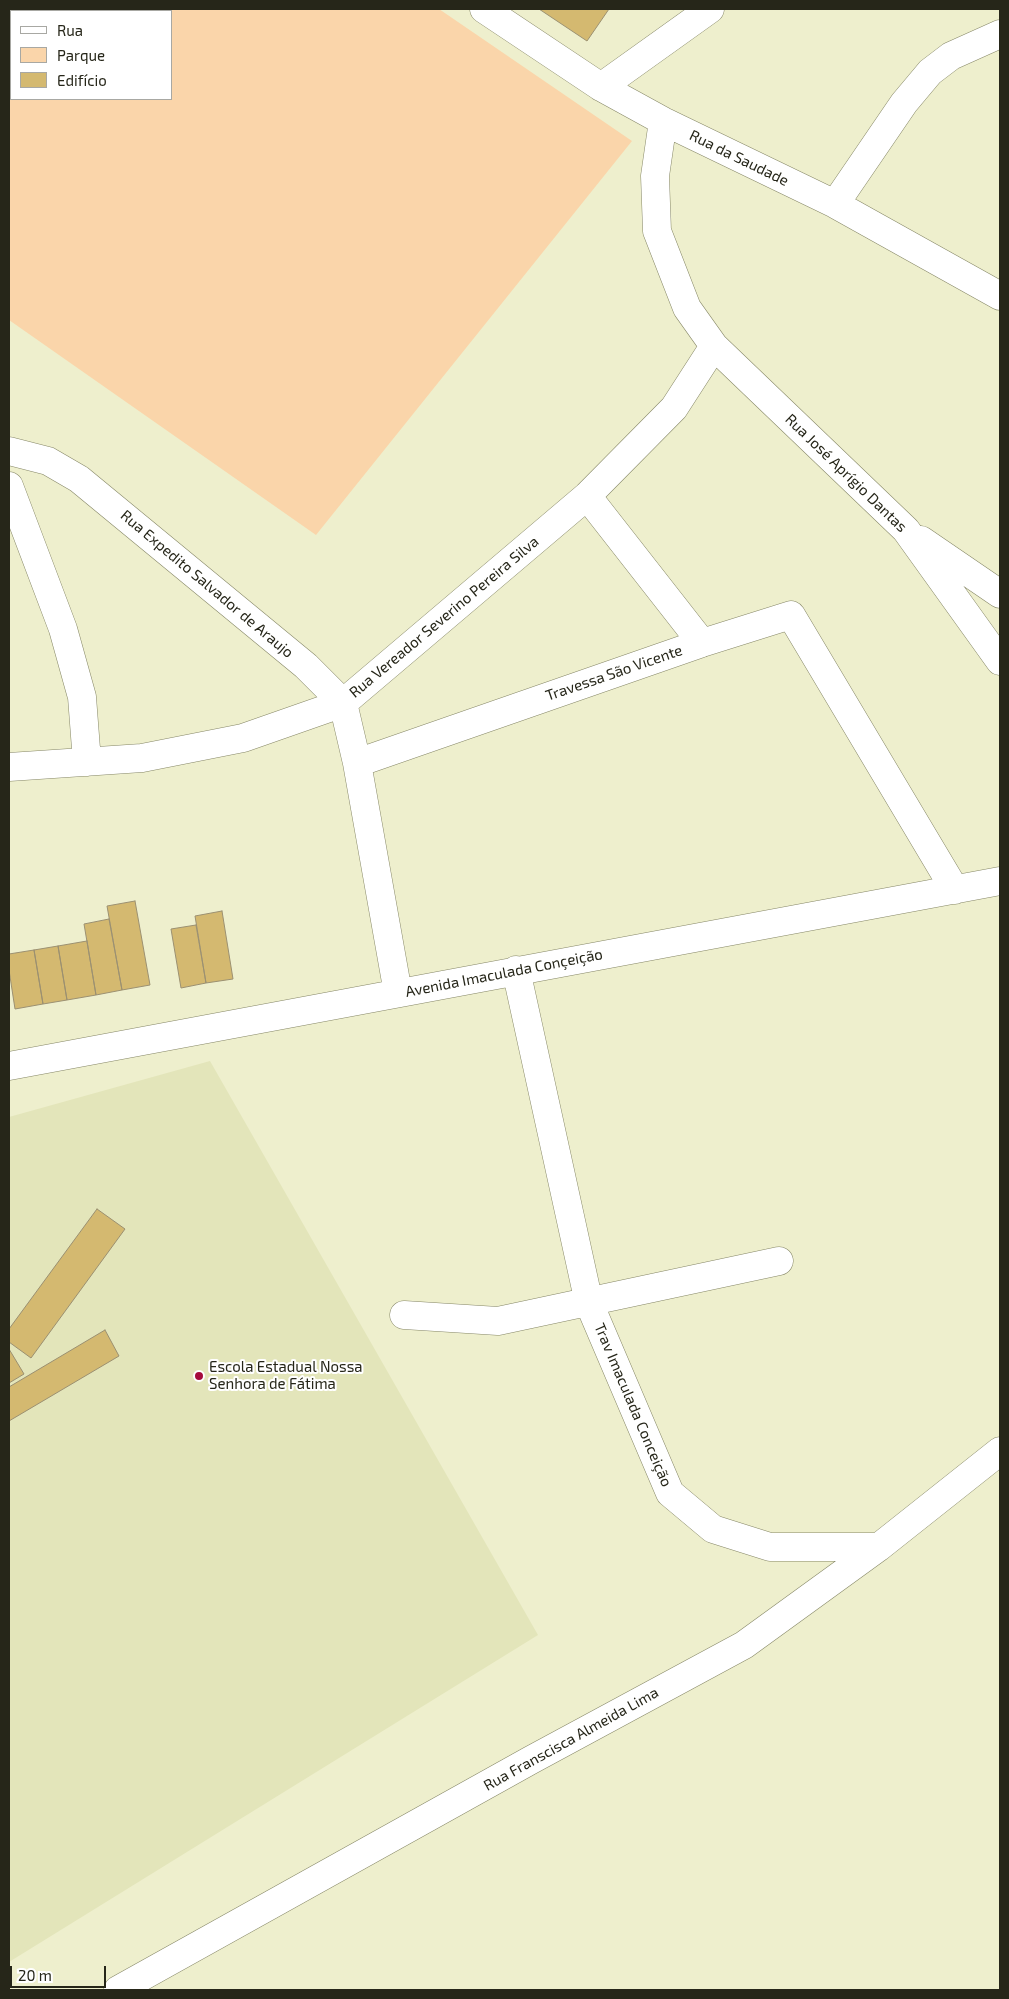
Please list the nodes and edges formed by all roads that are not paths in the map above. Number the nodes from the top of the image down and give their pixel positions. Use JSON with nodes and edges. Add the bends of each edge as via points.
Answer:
{"nodes":[{"id":1,"x":484,"y":9,"type":"edge"},
{"id":2,"x":710,"y":9,"type":"edge"},
{"id":3,"x":1000,"y":34,"type":"edge"},
{"id":4,"x":602,"y":87,"type":"junction"},
{"id":5,"x":663,"y":121,"type":"junction"},
{"id":6,"x":835,"y":204,"type":"junction"},
{"id":7,"x":1000,"y":296,"type":"edge"},
{"id":8,"x":714,"y":346,"type":"junction"},
{"id":9,"x":9,"y":451,"type":"edge"},
{"id":10,"x":9,"y":486,"type":"edge"},
{"id":11,"x":587,"y":496,"type":"junction"},
{"id":12,"x":906,"y":530,"type":"junction"},
{"id":13,"x":1000,"y":594,"type":"edge"},
{"id":14,"x":702,"y":643,"type":"junction"},
{"id":15,"x":1000,"y":661,"type":"edge"},
{"id":16,"x":343,"y":703,"type":"junction"},
{"id":17,"x":87,"y":762,"type":"junction"},
{"id":18,"x":357,"y":763,"type":"junction"},
{"id":19,"x":9,"y":767,"type":"edge"},
{"id":20,"x":1000,"y":881,"type":"edge"},
{"id":21,"x":955,"y":890,"type":"junction"},
{"id":22,"x":516,"y":970,"type":"junction"},
{"id":23,"x":398,"y":993,"type":"junction"},
{"id":24,"x":9,"y":1066,"type":"edge"},
{"id":25,"x":779,"y":1261,"type":"dead end"},
{"id":26,"x":589,"y":1303,"type":"junction"},
{"id":27,"x":404,"y":1315,"type":"dead end"},
{"id":28,"x":1000,"y":1451,"type":"edge"},
{"id":29,"x":879,"y":1547,"type":"junction"},
{"id":30,"x":118,"y":1990,"type":"edge"}],
"edges":[{"from":1,"to":4,"type":"street","name":"Rua da Saudade"},
{"from":2,"to":4,"type":"street"},
{"from":3,"to":6,"type":"street","via":[[951,56],[930,72],[904,103]]},
{"from":4,"to":5,"type":"street","name":"Rua da Saudade"},
{"from":5,"to":6,"type":"street","name":"Rua da Saudade"},
{"from":5,"to":8,"type":"street","via":[[655,176],[657,231],[687,308]]},
{"from":6,"to":7,"type":"street","name":"Rua da Saudade"},
{"from":8,"to":11,"type":"street","name":"Rua Vereador Severino Pereira Silva","via":[[674,408]]},
{"from":8,"to":12,"type":"street","name":"Rua José Aprígio Dantas"},
{"from":9,"to":16,"type":"street","name":"Rua Expedito Salvador de Araujo","via":[[48,462],[80,479],[306,666]]},
{"from":10,"to":17,"type":"street","via":[[63,629],[82,697]]},
{"from":11,"to":14,"type":"street"},
{"from":11,"to":16,"type":"street","name":"Rua Vereador Severino Pereira Silva"},
{"from":12,"to":13,"type":"street"},
{"from":12,"to":15,"type":"street","name":"Rua José Aprígio Dantas"},
{"from":14,"to":18,"type":"street","name":"Travessa São Vicente"},
{"from":14,"to":21,"type":"street","name":"Travessa São Vicente","via":[[791,615]]},
{"from":16,"to":17,"type":"street","name":"Rua Vereador Severino Pereira Silva","via":[[243,738],[142,758]]},
{"from":16,"to":18,"type":"street"},
{"from":17,"to":19,"type":"street","name":"Rua Vereador Severino Pereira Silva"},
{"from":18,"to":23,"type":"street"},
{"from":20,"to":21,"type":"street","name":"Avenida Imaculada Conçeição"},
{"from":21,"to":22,"type":"street","name":"Avenida Imaculada Conçeição"},
{"from":22,"to":23,"type":"street","name":"Avenida Imaculada Conçeição"},
{"from":22,"to":26,"type":"street","name":"Trav Imaculada Conceição"},
{"from":23,"to":24,"type":"street","name":"Avenida Imaculada Conçeição"},
{"from":25,"to":26,"type":"street","name":"Trav Imaculada Conceição"},
{"from":26,"to":27,"type":"street","name":"Trav Imaculada Conceição","via":[[498,1321]]},
{"from":26,"to":29,"type":"street","name":"Trav Imaculada Conceição","via":[[670,1493],[713,1529],[770,1547]]},
{"from":28,"to":29,"type":"street","name":"Rua Franscisca Almeida Lima"},
{"from":29,"to":30,"type":"street","name":"Rua Franscisca Almeida Lima","via":[[744,1645]]}]}
